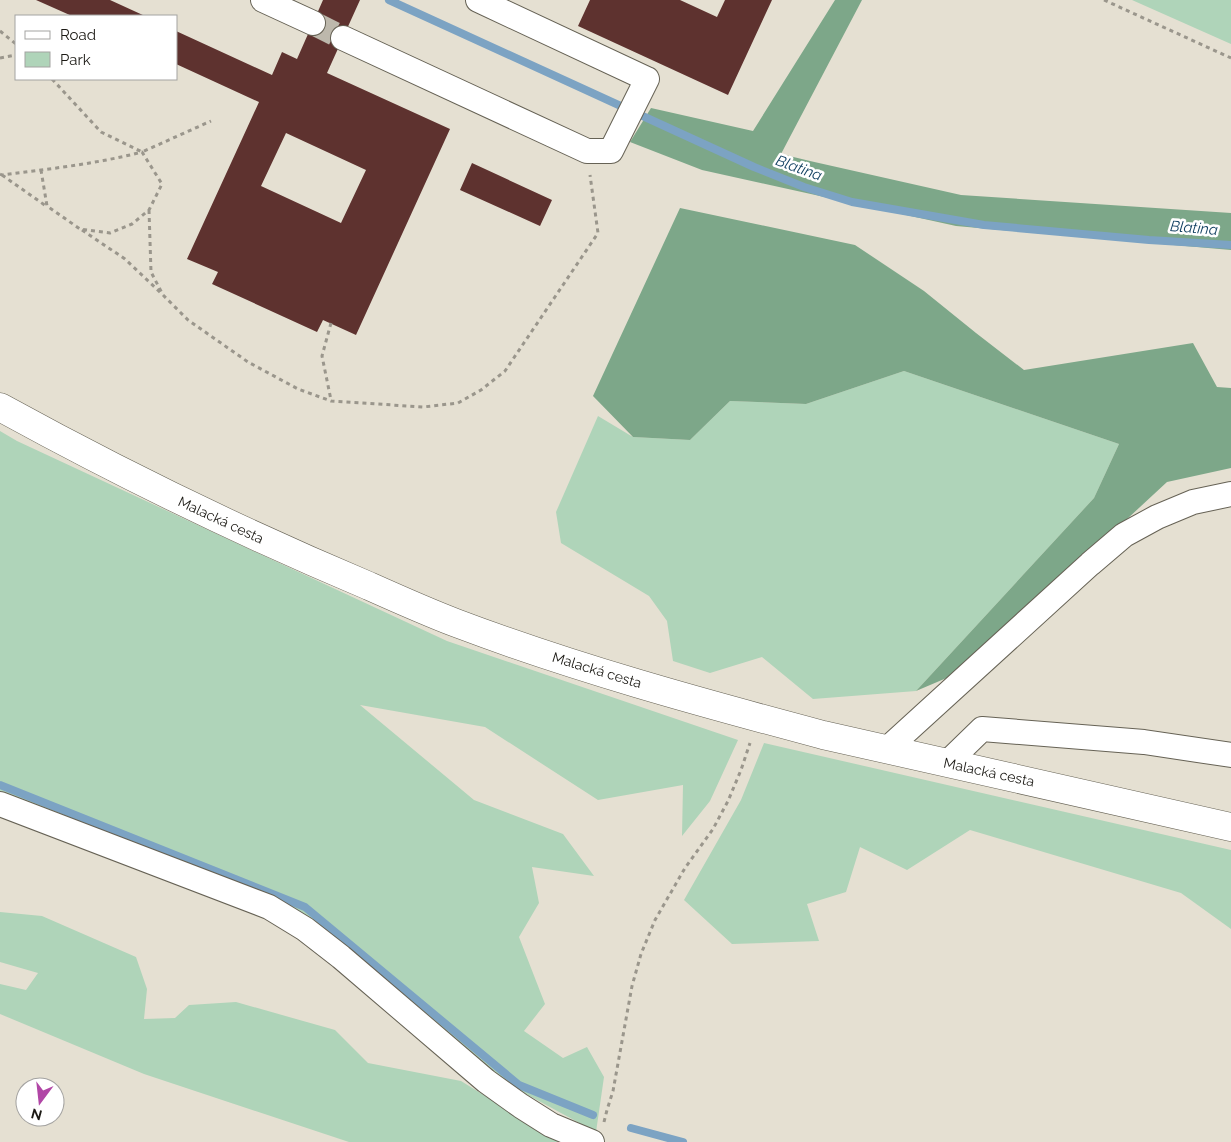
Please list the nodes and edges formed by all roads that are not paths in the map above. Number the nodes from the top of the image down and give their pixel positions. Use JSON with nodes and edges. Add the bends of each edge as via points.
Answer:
{"nodes":[{"id":1,"x":263,"y":0,"type":"edge"},
{"id":2,"x":478,"y":0,"type":"edge"},
{"id":3,"x":313,"y":23,"type":"tunnel mouth"},
{"id":4,"x":343,"y":38,"type":"tunnel mouth"},
{"id":5,"x":0,"y":407,"type":"edge"},
{"id":6,"x":1231,"y":494,"type":"edge"},
{"id":7,"x":887,"y":749,"type":"junction"},
{"id":8,"x":1231,"y":755,"type":"edge"},
{"id":9,"x":947,"y":763,"type":"junction"},
{"id":10,"x":0,"y":804,"type":"edge"},
{"id":11,"x":1231,"y":826,"type":"edge"},
{"id":12,"x":598,"y":1134,"type":"edge"}],
"edges":[{"from":1,"to":3,"type":"lane"},
{"from":2,"to":4,"type":"lane","via":[[647,79],[611,151],[587,151]]},
{"from":5,"to":7,"type":"main road","name":"Malacká cesta","via":[[239,529],[455,622],[629,680],[758,718]]},
{"from":6,"to":7,"type":"lane","via":[[1194,502],[1124,535]]},
{"from":7,"to":9,"type":"main road","name":"Malacká cesta"},
{"from":8,"to":9,"type":"lane","via":[[1144,742],[982,728]]},
{"from":9,"to":11,"type":"main road","name":"Malacká cesta"},
{"from":10,"to":12,"type":"lane","via":[[269,906],[342,957],[451,1052],[521,1106],[551,1124]]}]}
